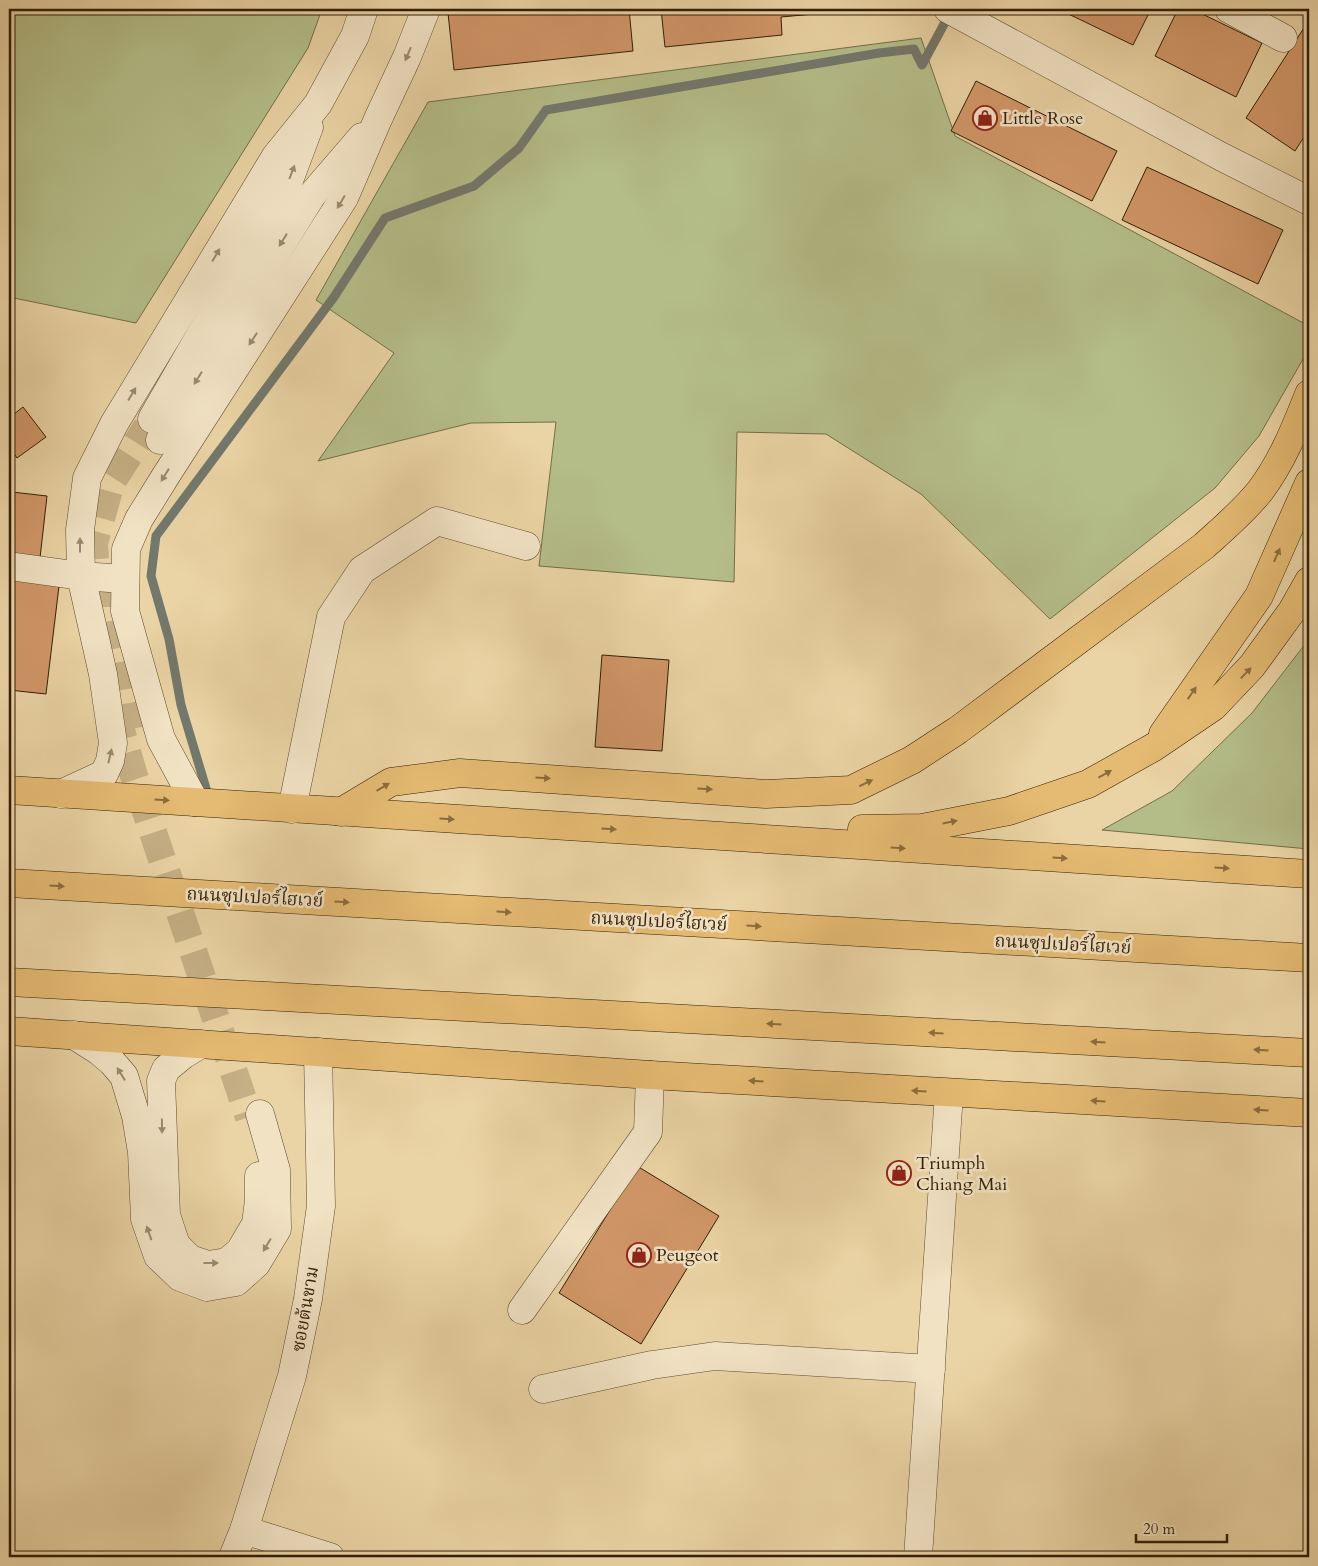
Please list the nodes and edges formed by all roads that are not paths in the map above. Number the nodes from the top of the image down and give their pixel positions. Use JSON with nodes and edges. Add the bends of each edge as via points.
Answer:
{"nodes":[{"id":1,"x":364,"y":9,"type":"edge"},
{"id":2,"x":426,"y":9,"type":"edge"},
{"id":3,"x":1229,"y":9,"type":"edge"},
{"id":4,"x":956,"y":13,"type":"edge"},
{"id":5,"x":1283,"y":38,"type":"dead end"},
{"id":6,"x":318,"y":104,"type":"junction"},
{"id":7,"x":378,"y":119,"type":"junction"},
{"id":8,"x":1309,"y":201,"type":"edge"},
{"id":9,"x":1309,"y":394,"type":"edge"},
{"id":10,"x":1309,"y":483,"type":"edge"},
{"id":11,"x":526,"y":546,"type":"dead end"},
{"id":12,"x":9,"y":566,"type":"edge"},
{"id":13,"x":81,"y":576,"type":"junction"},
{"id":14,"x":124,"y":579,"type":"junction"},
{"id":15,"x":1309,"y":581,"type":"edge"},
{"id":16,"x":1154,"y":747,"type":"junction"},
{"id":17,"x":9,"y":790,"type":"edge"},
{"id":18,"x":61,"y":794,"type":"junction"},
{"id":19,"x":194,"y":802,"type":"junction"},
{"id":20,"x":292,"y":809,"type":"junction"},
{"id":21,"x":341,"y":812,"type":"junction"},
{"id":22,"x":675,"y":834,"type":"junction"},
{"id":23,"x":1309,"y":874,"type":"edge"},
{"id":24,"x":9,"y":883,"type":"edge"},
{"id":25,"x":1309,"y":958,"type":"edge"},
{"id":26,"x":9,"y":982,"type":"edge"},
{"id":27,"x":9,"y":1031,"type":"edge"},
{"id":28,"x":74,"y":1035,"type":"junction"},
{"id":29,"x":201,"y":1044,"type":"junction"},
{"id":30,"x":318,"y":1052,"type":"junction"},
{"id":31,"x":1309,"y":1053,"type":"edge"},
{"id":32,"x":650,"y":1075,"type":"junction"},
{"id":33,"x":949,"y":1093,"type":"junction"},
{"id":34,"x":1309,"y":1113,"type":"edge"},
{"id":35,"x":522,"y":1310,"type":"dead end"},
{"id":36,"x":931,"y":1369,"type":"junction"},
{"id":37,"x":543,"y":1390,"type":"dead end"},
{"id":38,"x":244,"y":1530,"type":"junction"},
{"id":39,"x":233,"y":1557,"type":"edge"},
{"id":40,"x":330,"y":1557,"type":"edge"},
{"id":41,"x":918,"y":1557,"type":"edge"}],
"edges":[{"from":1,"to":6,"type":"street","via":[[355,36]]},
{"from":2,"to":7,"type":"street","one_way":true},
{"from":3,"to":5,"type":"street"},
{"from":4,"to":8,"type":"street"},
{"from":7,"to":6,"type":"street","one_way":true,"via":[[312,195],[153,434],[288,183]]},
{"from":13,"to":6,"type":"street","one_way":true,"via":[[80,530],[87,478],[106,440],[276,156]]},
{"from":7,"to":14,"type":"street","one_way":true,"via":[[344,198],[139,518],[126,549]]},
{"from":21,"to":9,"type":"main road","one_way":true,"via":[[391,782],[460,773],[766,794],[851,790],[912,760],[958,730],[1204,546],[1237,517],[1260,490],[1282,455]]},
{"from":16,"to":10,"type":"main road","one_way":true,"via":[[1259,596]]},
{"from":11,"to":20,"type":"street","via":[[437,521],[362,570],[331,617]]},
{"from":12,"to":13,"type":"street"},
{"from":13,"to":14,"type":"street"},
{"from":18,"to":13,"type":"street","one_way":true,"via":[[104,774],[113,743],[103,674]]},
{"from":14,"to":19,"type":"street","via":[[125,610],[161,739]]},
{"from":16,"to":15,"type":"main road","one_way":true,"via":[[1213,707],[1252,666],[1292,611]]},
{"from":22,"to":16,"type":"main road","one_way":true,"via":[[922,828],[1009,811],[1088,784]]},
{"from":17,"to":18,"type":"main road"},
{"from":18,"to":19,"type":"main road","one_way":true},
{"from":19,"to":20,"type":"main road"},
{"from":20,"to":21,"type":"main road"},
{"from":21,"to":22,"type":"main road","one_way":true},
{"from":22,"to":23,"type":"main road","one_way":true},
{"from":24,"to":25,"type":"main road","name":"ถนนซุปเปอร์ไฮเวย์","one_way":true},
{"from":31,"to":26,"type":"main road","one_way":true},
{"from":27,"to":28,"type":"main road"},
{"from":28,"to":29,"type":"main road"},
{"from":29,"to":28,"type":"street","one_way":true,"via":[[166,1069],[161,1081],[166,1215],[176,1245],[190,1259],[208,1265],[227,1262],[240,1251],[256,1224],[259,1200],[254,1115],[276,1170],[277,1229],[256,1264],[236,1282],[206,1286],[180,1277],[158,1256],[145,1219],[142,1152],[124,1076],[99,1051]]},
{"from":29,"to":30,"type":"main road"},
{"from":30,"to":32,"type":"main road"},
{"from":30,"to":38,"type":"street","name":"ซอยต้นขาม","via":[[321,1206],[308,1299],[292,1376]]},
{"from":33,"to":32,"type":"main road","one_way":true},
{"from":32,"to":35,"type":"street","via":[[648,1132]]},
{"from":34,"to":33,"type":"main road","one_way":true},
{"from":33,"to":36,"type":"street"},
{"from":36,"to":37,"type":"street","via":[[715,1356],[652,1365]]},
{"from":36,"to":41,"type":"street"},
{"from":38,"to":39,"type":"street","name":"ซอยต้นขาม"},
{"from":38,"to":40,"type":"street"}]}
